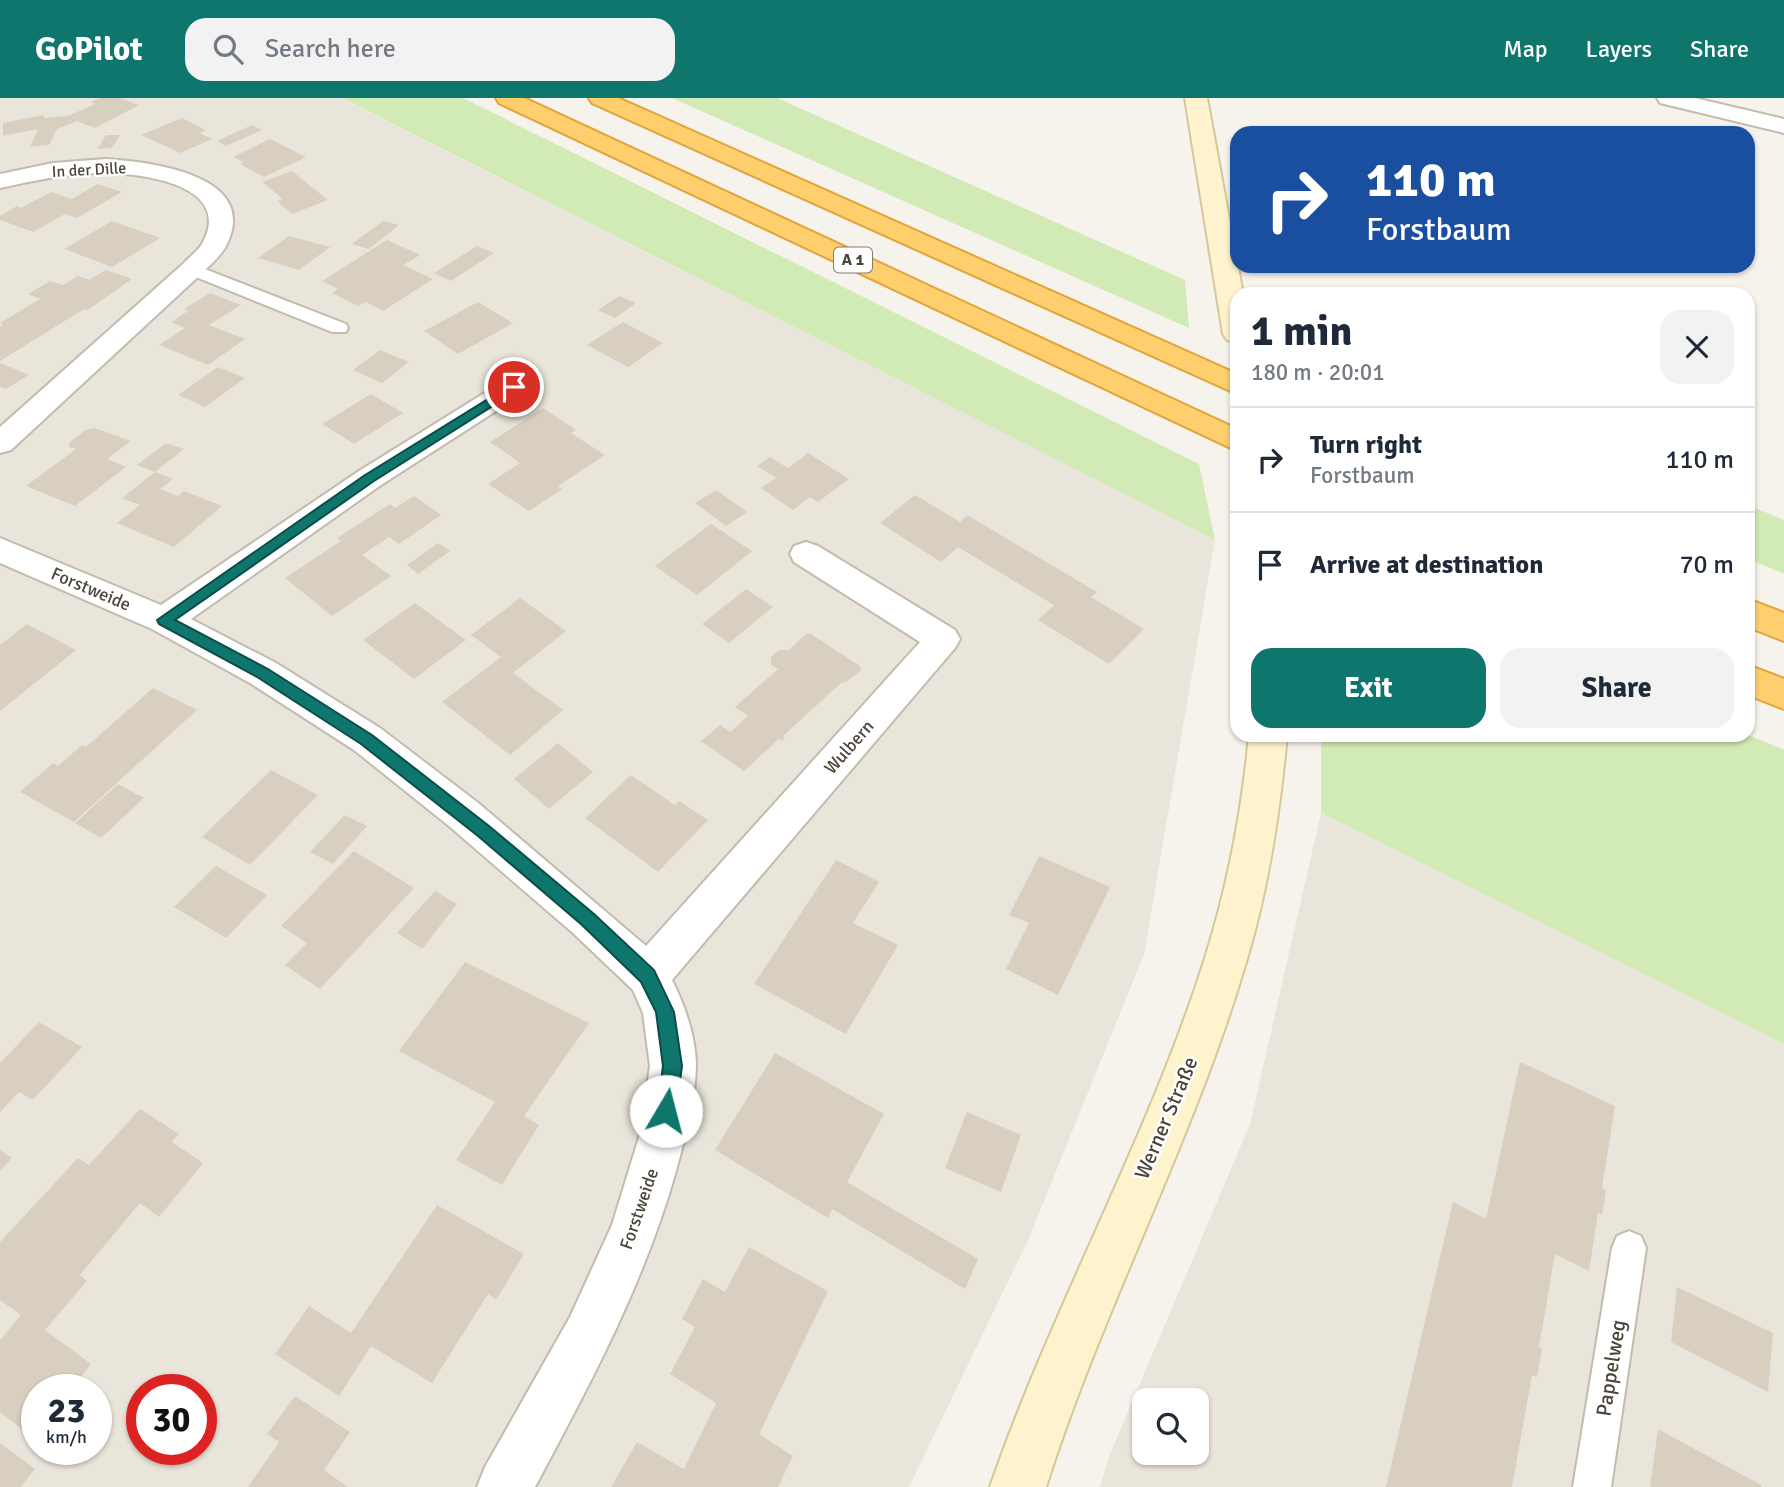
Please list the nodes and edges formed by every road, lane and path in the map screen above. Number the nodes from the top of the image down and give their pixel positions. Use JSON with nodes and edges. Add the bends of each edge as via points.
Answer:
{"nodes":[{"id":1,"x":507,"y":98,"type":"edge"},
{"id":2,"x":600,"y":98,"type":"edge"},
{"id":3,"x":1196,"y":98,"type":"edge"},
{"id":4,"x":1668,"y":98,"type":"edge"},
{"id":5,"x":1784,"y":126,"type":"edge"},
{"id":6,"x":0,"y":181,"type":"edge"},
{"id":7,"x":192,"y":269,"type":"junction"},
{"id":8,"x":1230,"y":294,"type":"edge"},
{"id":9,"x":340,"y":328,"type":"dead end"},
{"id":10,"x":1230,"y":383,"type":"edge"},
{"id":11,"x":514,"y":387,"type":"dead end"},
{"id":12,"x":1230,"y":438,"type":"edge"},
{"id":13,"x":0,"y":443,"type":"edge"},
{"id":14,"x":0,"y":550,"type":"edge"},
{"id":15,"x":806,"y":554,"type":"dead end"},
{"id":16,"x":1755,"y":615,"type":"edge"},
{"id":17,"x":164,"y":620,"type":"junction"},
{"id":18,"x":1784,"y":628,"type":"edge"},
{"id":19,"x":1755,"y":681,"type":"edge"},
{"id":20,"x":1784,"y":695,"type":"edge"},
{"id":21,"x":1267,"y":742,"type":"edge"},
{"id":22,"x":648,"y":976,"type":"junction"},
{"id":23,"x":1629,"y":1248,"type":"dead end"},
{"id":24,"x":505,"y":1487,"type":"edge"},
{"id":25,"x":1018,"y":1487,"type":"edge"},
{"id":26,"x":1592,"y":1487,"type":"edge"}],
"edges":[{"from":1,"to":12,"type":"highway","number":"A 1"},
{"from":2,"to":10,"type":"highway","number":"A 1"},
{"from":3,"to":8,"type":"main road"},
{"from":4,"to":5,"type":"street"},
{"from":6,"to":7,"type":"street","name":"In der Dille","via":[[104,166],[138,168],[191,182],[218,203],[222,215],[213,247]]},
{"from":7,"to":9,"type":"lane"},
{"from":7,"to":13,"type":"street","name":"In der Dille"},
{"from":11,"to":17,"type":"street","via":[[370,478]]},
{"from":14,"to":17,"type":"street","name":"Forstweide"},
{"from":15,"to":22,"type":"street","name":"Wulbern","via":[[943,639]]},
{"from":16,"to":18,"type":"highway"},
{"from":17,"to":22,"type":"street","name":"Forstweide","via":[[262,673],[367,739],[484,831]]},
{"from":19,"to":20,"type":"highway"},
{"from":21,"to":25,"type":"main road","name":"Werner Straße","via":[[1247,879],[1226,960],[1195,1047],[1052,1388]]},
{"from":22,"to":24,"type":"street","name":"Forstweide","via":[[665,1012],[673,1066],[663,1134],[635,1230],[598,1311]]},
{"from":23,"to":26,"type":"lane","name":"Pappelweg"}]}
